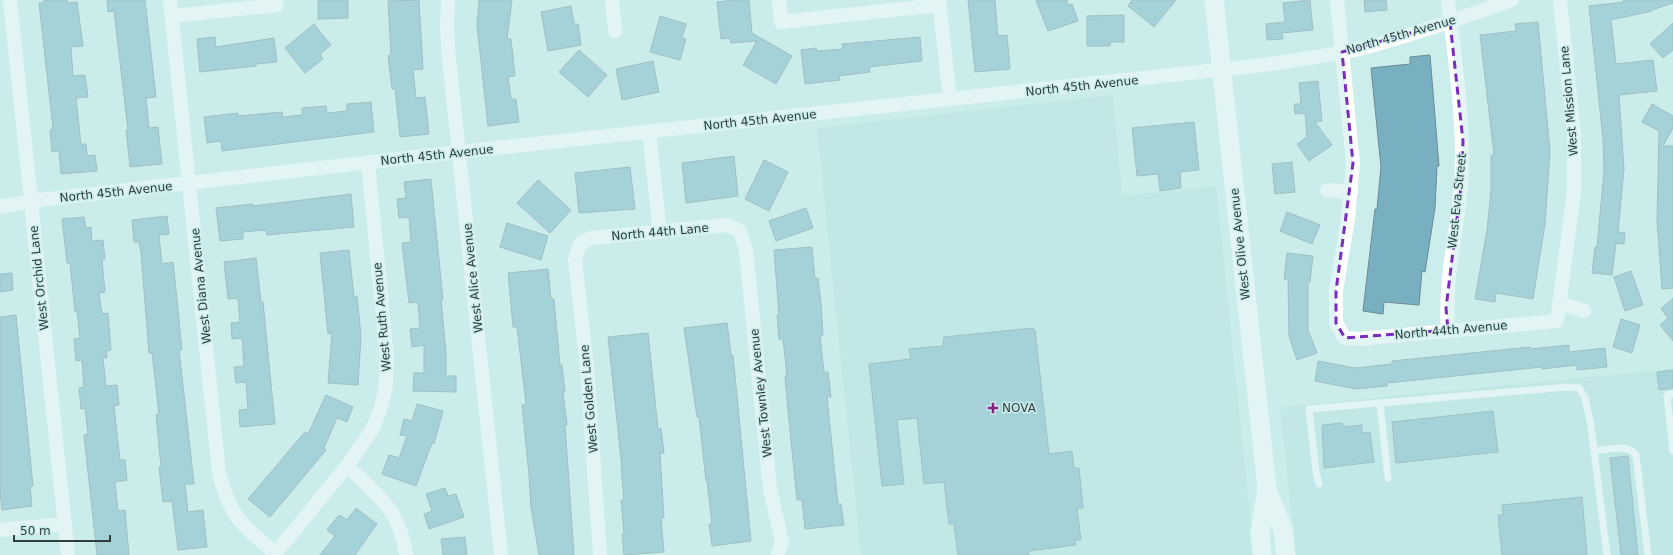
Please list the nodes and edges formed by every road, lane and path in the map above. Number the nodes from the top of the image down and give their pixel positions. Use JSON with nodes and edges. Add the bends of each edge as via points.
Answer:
{"nodes":[{"id":1,"x":10,"y":0,"type":"edge"},
{"id":2,"x":170,"y":0,"type":"edge"},
{"id":3,"x":448,"y":0,"type":"edge"},
{"id":4,"x":612,"y":0,"type":"edge"},
{"id":5,"x":779,"y":0,"type":"edge"},
{"id":6,"x":1214,"y":0,"type":"edge"},
{"id":7,"x":1337,"y":0,"type":"edge"},
{"id":8,"x":1448,"y":0,"type":"edge"},
{"id":9,"x":1512,"y":0,"type":"edge"},
{"id":10,"x":1560,"y":0,"type":"edge"},
{"id":11,"x":939,"y":3,"type":"edge"},
{"id":12,"x":277,"y":5,"type":"dead end"},
{"id":13,"x":172,"y":16,"type":"junction"},
{"id":14,"x":1450,"y":22,"type":"junction"},
{"id":15,"x":615,"y":31,"type":"dead end"},
{"id":16,"x":1342,"y":52,"type":"junction"},
{"id":17,"x":1221,"y":70,"type":"junction"},
{"id":18,"x":950,"y":100,"type":"junction"},
{"id":19,"x":649,"y":132,"type":"junction"},
{"id":20,"x":459,"y":152,"type":"junction"},
{"id":21,"x":368,"y":162,"type":"junction"},
{"id":22,"x":191,"y":183,"type":"junction"},
{"id":23,"x":1327,"y":190,"type":"dead end"},
{"id":24,"x":1351,"y":192,"type":"junction"},
{"id":25,"x":31,"y":201,"type":"junction"},
{"id":26,"x":0,"y":207,"type":"edge"},
{"id":27,"x":740,"y":231,"type":"joint"},
{"id":28,"x":660,"y":232,"type":"junction"},
{"id":29,"x":580,"y":244,"type":"joint"},
{"id":30,"x":1559,"y":303,"type":"junction"},
{"id":31,"x":1584,"y":311,"type":"dead end"},
{"id":32,"x":1557,"y":321,"type":"joint"},
{"id":33,"x":1448,"y":330,"type":"junction"},
{"id":34,"x":1673,"y":394,"type":"edge"},
{"id":35,"x":1380,"y":403,"type":"junction"},
{"id":36,"x":1594,"y":451,"type":"junction"},
{"id":37,"x":1673,"y":451,"type":"edge"},
{"id":38,"x":346,"y":466,"type":"junction"},
{"id":39,"x":1388,"y":478,"type":"dead end"},
{"id":40,"x":1319,"y":484,"type":"dead end"},
{"id":41,"x":1267,"y":488,"type":"junction"},
{"id":42,"x":65,"y":524,"type":"junction"},
{"id":43,"x":0,"y":530,"type":"edge"},
{"id":44,"x":274,"y":554,"type":"edge"},
{"id":45,"x":68,"y":555,"type":"edge"},
{"id":46,"x":406,"y":555,"type":"edge"},
{"id":47,"x":501,"y":555,"type":"edge"},
{"id":48,"x":600,"y":555,"type":"edge"},
{"id":49,"x":778,"y":555,"type":"edge"},
{"id":50,"x":1262,"y":555,"type":"edge"},
{"id":51,"x":1286,"y":555,"type":"edge"},
{"id":52,"x":1607,"y":555,"type":"edge"},
{"id":53,"x":1648,"y":555,"type":"edge"}],
"edges":[{"from":1,"to":25,"type":"street","name":"West Orchid Lane"},
{"from":2,"to":13,"type":"street","name":"West Diana Avenue"},
{"from":3,"to":20,"type":"street","name":"West Alice Avenue","via":[[448,50]]},
{"from":4,"to":15,"type":"street"},
{"from":5,"to":11,"type":"street","via":[[781,22]]},
{"from":6,"to":17,"type":"main road","name":"West Olive Avenue"},
{"from":7,"to":16,"type":"street"},
{"from":8,"to":14,"type":"street","name":"West Eva Street"},
{"from":9,"to":14,"type":"street","name":"North 45th Avenue"},
{"from":10,"to":30,"type":"street","name":"West Mission Lane","via":[[1574,135],[1574,192]]},
{"from":11,"to":18,"type":"street"},
{"from":12,"to":13,"type":"street"},
{"from":13,"to":22,"type":"street","name":"West Diana Avenue"},
{"from":14,"to":16,"type":"street","name":"North 45th Avenue"},
{"from":14,"to":33,"type":"street","name":"West Eva Street","via":[[1462,141],[1461,186],[1446,308]]},
{"from":16,"to":17,"type":"street","name":"North 45th Avenue"},
{"from":16,"to":24,"type":"street","via":[[1352,136]]},
{"from":17,"to":18,"type":"street","name":"North 45th Avenue"},
{"from":17,"to":41,"type":"main road","name":"West Olive Avenue"},
{"from":18,"to":19,"type":"street","name":"North 45th Avenue"},
{"from":19,"to":20,"type":"street","name":"North 45th Avenue"},
{"from":19,"to":28,"type":"street"},
{"from":20,"to":21,"type":"street","name":"North 45th Avenue"},
{"from":20,"to":47,"type":"street","name":"West Alice Avenue"},
{"from":21,"to":22,"type":"street","name":"North 45th Avenue"},
{"from":21,"to":38,"type":"street","name":"West Ruth Avenue","via":[[387,358],[386,386],[372,430]]},
{"from":22,"to":25,"type":"street","name":"North 45th Avenue"},
{"from":22,"to":44,"type":"street","name":"West Diana Avenue","via":[[219,473],[225,496],[234,515]]},
{"from":23,"to":24,"type":"street"},
{"from":24,"to":33,"type":"street","name":"North 44th Avenue","via":[[1336,291],[1336,324],[1345,338],[1359,339]]},
{"from":25,"to":26,"type":"street","name":"North 45th Avenue"},
{"from":25,"to":42,"type":"street","name":"West Orchid Lane"},
{"from":27,"to":28,"type":"street","name":"North 44th Lane","via":[[727,225]]},
{"from":27,"to":49,"type":"street","name":"West Townley Avenue","via":[[746,250],[770,489],[782,542]]},
{"from":28,"to":29,"type":"street","name":"North 44th Lane","via":[[591,238]]},
{"from":29,"to":48,"type":"street","name":"West Golden Lane","via":[[575,260],[587,368]]},
{"from":30,"to":31,"type":"street"},
{"from":30,"to":32,"type":"street","name":"West Mission Lane"},
{"from":32,"to":33,"type":"street","name":"North 44th Avenue"},
{"from":34,"to":37,"type":"lane","via":[[1667,395]]},
{"from":35,"to":36,"type":"lane","via":[[1578,388],[1585,398]]},
{"from":35,"to":39,"type":"lane"},
{"from":35,"to":40,"type":"lane","via":[[1309,409]]},
{"from":36,"to":52,"type":"lane"},
{"from":36,"to":53,"type":"lane","via":[[1625,448],[1632,450],[1636,455]]},
{"from":38,"to":44,"type":"street","name":"West Ruth Avenue"},
{"from":38,"to":46,"type":"street","via":[[382,500],[396,518],[402,531]]},
{"from":41,"to":50,"type":"main road","name":"West Olive Avenue","via":[[1260,534]]},
{"from":41,"to":51,"type":"main road","name":"West Olive Avenue","via":[[1283,529]]},
{"from":42,"to":43,"type":"street"},
{"from":42,"to":45,"type":"street","name":"West Orchid Lane"}]}
